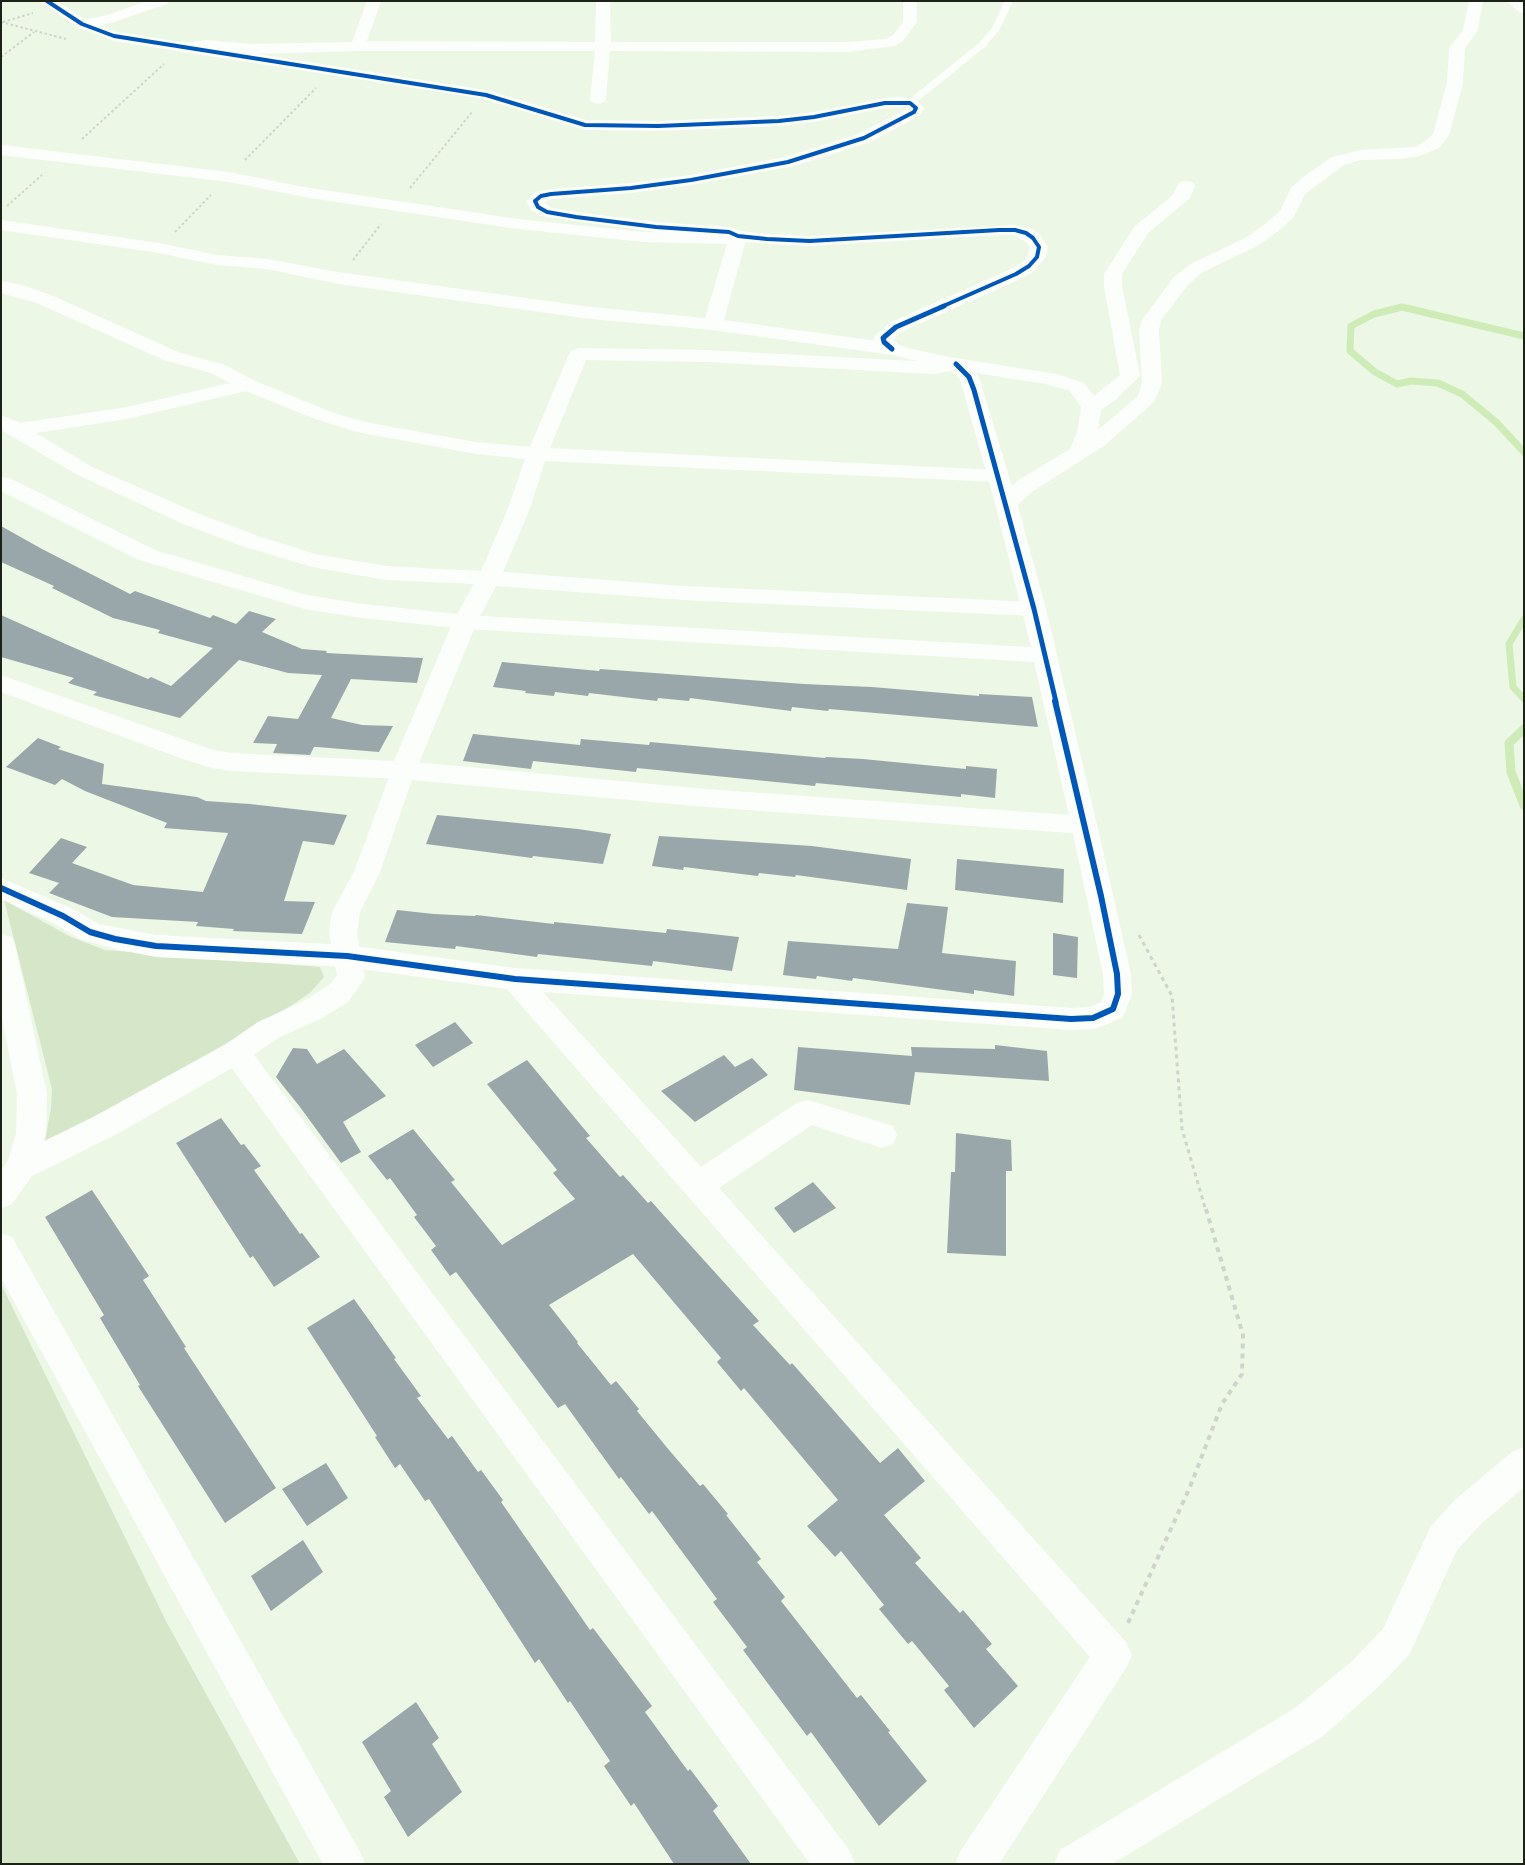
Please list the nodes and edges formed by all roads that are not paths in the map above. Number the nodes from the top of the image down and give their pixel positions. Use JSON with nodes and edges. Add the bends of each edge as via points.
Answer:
{"nodes":[{"id":1,"x":162,"y":1,"type":"edge"},
{"id":2,"x":374,"y":1,"type":"edge"},
{"id":3,"x":603,"y":1,"type":"edge"},
{"id":4,"x":910,"y":1,"type":"edge"},
{"id":5,"x":1009,"y":1,"type":"edge"},
{"id":6,"x":1476,"y":1,"type":"edge"},
{"id":7,"x":51,"y":4,"type":"edge"},
{"id":8,"x":82,"y":24,"type":"junction"},
{"id":9,"x":358,"y":46,"type":"junction"},
{"id":10,"x":603,"y":46,"type":"junction"},
{"id":11,"x":183,"y":48,"type":"junction"},
{"id":12,"x":598,"y":99,"type":"dead end"},
{"id":13,"x":910,"y":103,"type":"junction"},
{"id":14,"x":1,"y":150,"type":"edge"},
{"id":15,"x":1186,"y":186,"type":"dead end"},
{"id":16,"x":1,"y":225,"type":"edge"},
{"id":17,"x":738,"y":236,"type":"junction"},
{"id":18,"x":1,"y":287,"type":"edge"},
{"id":19,"x":713,"y":324,"type":"junction"},
{"id":20,"x":892,"y":348,"type":"junction"},
{"id":21,"x":956,"y":364,"type":"junction"},
{"id":22,"x":248,"y":385,"type":"junction"},
{"id":23,"x":1091,"y":407,"type":"junction"},
{"id":24,"x":9,"y":425,"type":"edge"},
{"id":25,"x":1079,"y":452,"type":"junction"},
{"id":26,"x":537,"y":454,"type":"junction"},
{"id":27,"x":997,"y":476,"type":"junction"},
{"id":28,"x":1,"y":483,"type":"edge"},
{"id":29,"x":1006,"y":504,"type":"junction"},
{"id":30,"x":489,"y":578,"type":"junction"},
{"id":31,"x":1034,"y":609,"type":"junction"},
{"id":32,"x":465,"y":622,"type":"junction"},
{"id":33,"x":1045,"y":655,"type":"junction"},
{"id":34,"x":1,"y":683,"type":"edge"},
{"id":35,"x":403,"y":770,"type":"junction"},
{"id":36,"x":1084,"y":826,"type":"junction"},
{"id":37,"x":1,"y":888,"type":"edge"},
{"id":38,"x":1,"y":944,"type":"edge"},
{"id":39,"x":347,"y":956,"type":"junction"},
{"id":40,"x":515,"y":979,"type":"junction"},
{"id":41,"x":236,"y":1052,"type":"junction"},
{"id":42,"x":882,"y":1135,"type":"dead end"},
{"id":43,"x":21,"y":1167,"type":"junction"},
{"id":44,"x":698,"y":1186,"type":"junction"},
{"id":45,"x":1,"y":1195,"type":"edge"},
{"id":46,"x":1,"y":1247,"type":"edge"},
{"id":47,"x":1524,"y":1464,"type":"edge"},
{"id":48,"x":344,"y":1864,"type":"edge"},
{"id":49,"x":835,"y":1864,"type":"edge"},
{"id":50,"x":975,"y":1864,"type":"edge"},
{"id":51,"x":1074,"y":1864,"type":"edge"}],
"edges":[{"from":1,"to":8,"type":"street","via":[[111,19]]},
{"from":2,"to":9,"type":"street"},
{"from":3,"to":10,"type":"street"},
{"from":4,"to":10,"type":"street","via":[[910,22],[890,43],[848,47]]},
{"from":5,"to":13,"type":"lane","via":[[996,29],[982,45]]},
{"from":6,"to":25,"type":"street","via":[[1470,30],[1457,48],[1455,83],[1441,134],[1433,144],[1420,151],[1338,160],[1297,192],[1288,213],[1272,228],[1253,241],[1211,259],[1181,281],[1152,320],[1149,330],[1152,383],[1147,398],[1113,430]]},
{"from":7,"to":8,"type":"street"},
{"from":8,"to":11,"type":"street","via":[[114,36]]},
{"from":9,"to":10,"type":"street"},
{"from":9,"to":11,"type":"street","via":[[251,49],[208,44]]},
{"from":10,"to":12,"type":"street"},
{"from":11,"to":13,"type":"street","via":[[486,95],[571,121],[602,126],[779,120],[814,117],[885,103]]},
{"from":13,"to":17,"type":"street","via":[[916,108],[914,112],[864,138],[788,162],[631,188],[551,194],[535,201],[547,212],[576,218],[729,232]]},
{"from":14,"to":17,"type":"street","via":[[229,177],[304,192],[518,224],[642,237],[728,239]]},
{"from":15,"to":23,"type":"street","via":[[1178,200],[1141,230],[1113,274],[1130,376]]},
{"from":16,"to":19,"type":"street","via":[[150,246],[217,260],[268,264],[338,278],[591,313]]},
{"from":17,"to":19,"type":"street"},
{"from":17,"to":20,"type":"street","via":[[810,241],[1015,230],[1033,238],[1039,247],[1037,257],[1029,266],[896,327],[883,338]]},
{"from":18,"to":22,"type":"street","via":[[44,299],[171,356],[218,369]]},
{"from":19,"to":20,"type":"street"},
{"from":20,"to":21,"type":"street"},
{"from":21,"to":23,"type":"street","via":[[1067,382],[1077,387]]},
{"from":21,"to":26,"type":"street","via":[[933,368],[706,356],[579,354]]},
{"from":21,"to":27,"type":"street","via":[[969,377],[974,390]]},
{"from":22,"to":24,"type":"street","via":[[127,413]]},
{"from":22,"to":26,"type":"street","via":[[357,426],[476,448]]},
{"from":23,"to":25,"type":"street","via":[[1087,433]]},
{"from":24,"to":30,"type":"street","via":[[85,471],[189,518],[259,544],[312,560],[386,573]]},
{"from":25,"to":29,"type":"street","via":[[1026,486]]},
{"from":26,"to":27,"type":"street"},
{"from":26,"to":30,"type":"street","via":[[518,511]]},
{"from":27,"to":29,"type":"street"},
{"from":28,"to":32,"type":"street","via":[[148,555],[305,602]]},
{"from":29,"to":31,"type":"street"},
{"from":30,"to":31,"type":"street","via":[[684,593]]},
{"from":30,"to":32,"type":"street"},
{"from":31,"to":33,"type":"street"},
{"from":32,"to":33,"type":"street"},
{"from":32,"to":35,"type":"street"},
{"from":33,"to":36,"type":"street"},
{"from":34,"to":35,"type":"street","via":[[212,759]]},
{"from":35,"to":36,"type":"street","via":[[706,798]]},
{"from":35,"to":39,"type":"street","via":[[367,872],[346,912]]},
{"from":36,"to":40,"type":"street","via":[[1117,974],[1118,994],[1112,1009],[1093,1018],[1070,1019]]},
{"from":37,"to":39,"type":"street","via":[[90,932],[115,939],[156,946]]},
{"from":38,"to":43,"type":"street","via":[[32,1094],[31,1134]]},
{"from":39,"to":40,"type":"street"},
{"from":39,"to":41,"type":"street","via":[[351,978],[338,994],[268,1030]]},
{"from":40,"to":44,"type":"street"},
{"from":41,"to":43,"type":"street","via":[[106,1125]]},
{"from":41,"to":49,"type":"street"},
{"from":42,"to":44,"type":"street","via":[[808,1112]]},
{"from":43,"to":45,"type":"street"},
{"from":44,"to":50,"type":"street","via":[[1112,1655]]},
{"from":46,"to":48,"type":"street"},
{"from":47,"to":51,"type":"street","via":[[1469,1511],[1444,1538],[1396,1642],[1363,1676],[1309,1722]]}]}
